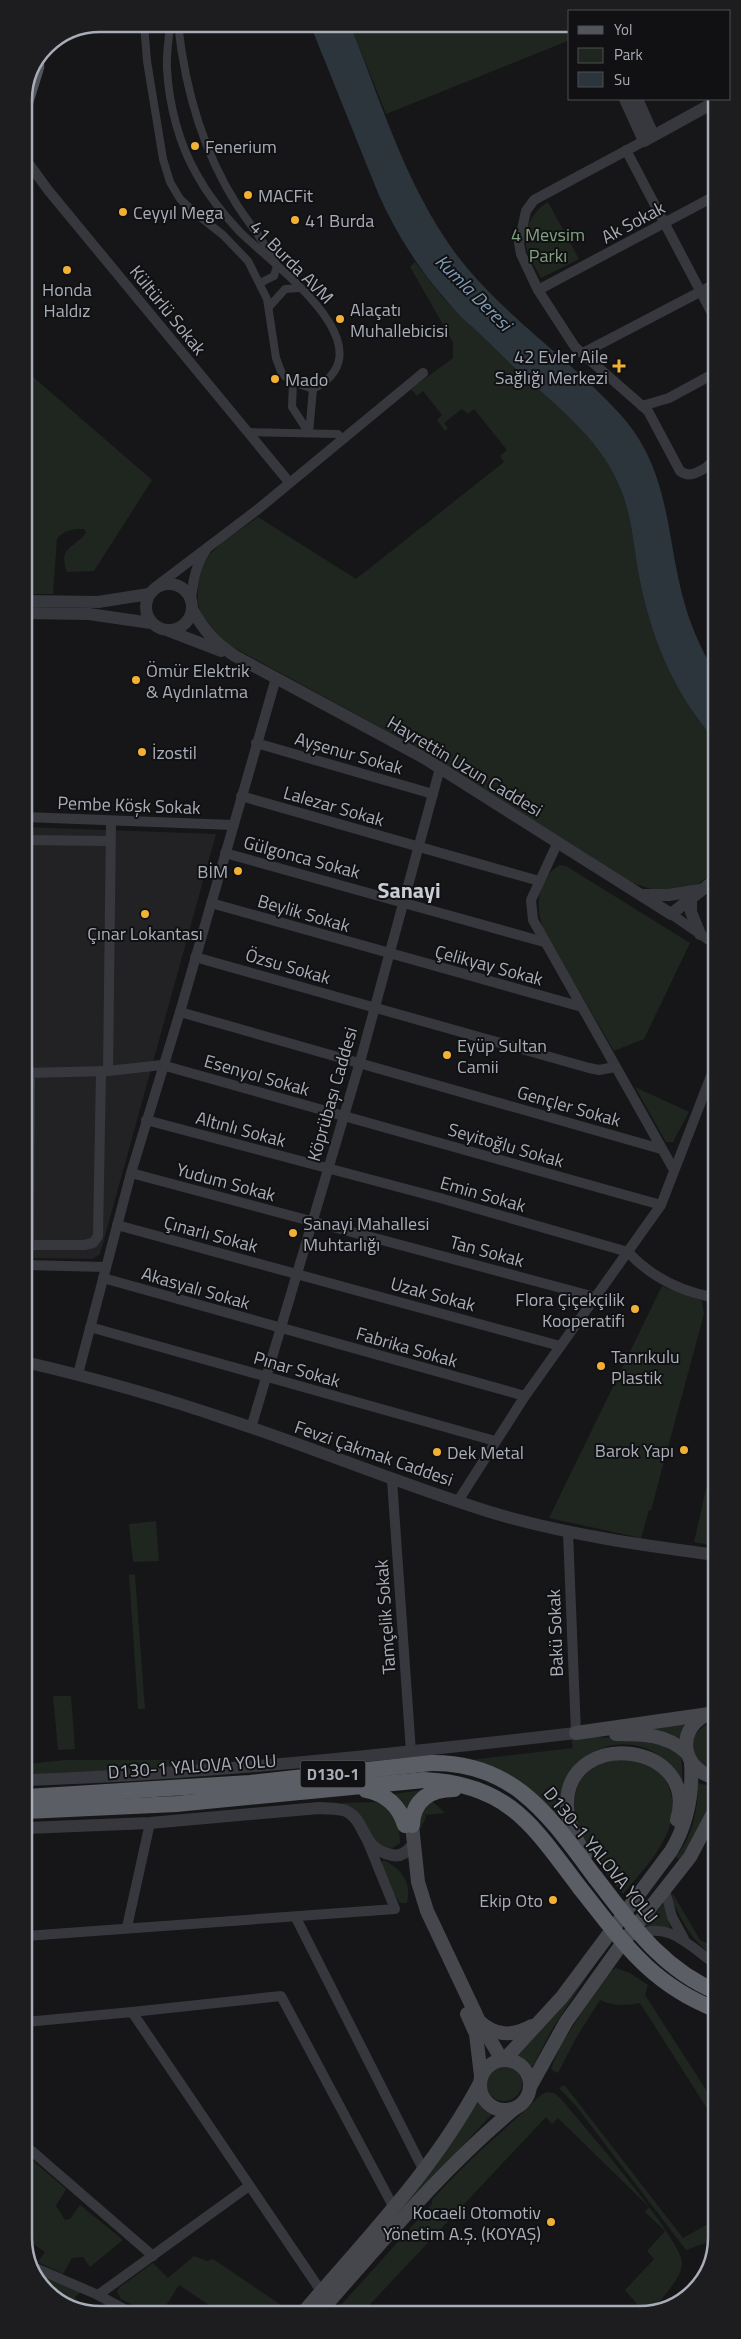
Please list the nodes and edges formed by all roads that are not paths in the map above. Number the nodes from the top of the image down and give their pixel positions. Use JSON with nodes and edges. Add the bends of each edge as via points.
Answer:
{"nodes":[{"id":1,"x":145,"y":32,"type":"edge"},
{"id":2,"x":170,"y":32,"type":"edge"},
{"id":3,"x":179,"y":32,"type":"edge"},
{"id":4,"x":626,"y":100,"type":"edge"},
{"id":5,"x":637,"y":100,"type":"edge"},
{"id":6,"x":708,"y":106,"type":"edge"},
{"id":7,"x":648,"y":138,"type":"junction"},
{"id":8,"x":626,"y":150,"type":"junction"},
{"id":9,"x":32,"y":167,"type":"edge"},
{"id":10,"x":708,"y":200,"type":"edge"},
{"id":11,"x":666,"y":224,"type":"junction"},
{"id":12,"x":277,"y":266,"type":"junction"},
{"id":13,"x":260,"y":283,"type":"junction"},
{"id":14,"x":300,"y":288,"type":"junction"},
{"id":15,"x":708,"y":288,"type":"edge"},
{"id":16,"x":538,"y":290,"type":"junction"},
{"id":17,"x":701,"y":292,"type":"junction"},
{"id":18,"x":708,"y":306,"type":"edge"},
{"id":19,"x":269,"y":307,"type":"junction"},
{"id":20,"x":583,"y":353,"type":"junction"},
{"id":21,"x":423,"y":373,"type":"dead end"},
{"id":22,"x":708,"y":377,"type":"edge"},
{"id":23,"x":293,"y":382,"type":"junction"},
{"id":24,"x":313,"y":389,"type":"junction"},
{"id":25,"x":642,"y":406,"type":"junction"},
{"id":26,"x":248,"y":432,"type":"junction"},
{"id":27,"x":309,"y":433,"type":"junction"},
{"id":28,"x":341,"y":439,"type":"junction"},
{"id":29,"x":708,"y":466,"type":"edge"},
{"id":30,"x":289,"y":482,"type":"junction"},
{"id":31,"x":211,"y":543,"type":"junction"},
{"id":32,"x":152,"y":591,"type":"junction"},
{"id":33,"x":32,"y":601,"type":"edge"},
{"id":34,"x":192,"y":604,"type":"junction"},
{"id":35,"x":32,"y":613,"type":"edge"},
{"id":36,"x":151,"y":623,"type":"junction"},
{"id":37,"x":170,"y":631,"type":"junction"},
{"id":38,"x":235,"y":656,"type":"junction"},
{"id":39,"x":276,"y":678,"type":"junction"},
{"id":40,"x":256,"y":743,"type":"junction"},
{"id":41,"x":440,"y":768,"type":"junction"},
{"id":42,"x":433,"y":794,"type":"junction"},
{"id":43,"x":241,"y":796,"type":"junction"},
{"id":44,"x":32,"y":817,"type":"edge"},
{"id":45,"x":111,"y":821,"type":"junction"},
{"id":46,"x":233,"y":825,"type":"junction"},
{"id":47,"x":32,"y":840,"type":"edge"},
{"id":48,"x":110,"y":841,"type":"junction"},
{"id":49,"x":557,"y":844,"type":"junction"},
{"id":50,"x":418,"y":847,"type":"junction"},
{"id":51,"x":225,"y":853,"type":"junction"},
{"id":52,"x":539,"y":880,"type":"junction"},
{"id":53,"x":708,"y":886,"type":"edge"},
{"id":54,"x":703,"y":890,"type":"junction"},
{"id":55,"x":639,"y":895,"type":"junction"},
{"id":56,"x":691,"y":898,"type":"junction"},
{"id":57,"x":403,"y":901,"type":"junction"},
{"id":58,"x":211,"y":903,"type":"junction"},
{"id":59,"x":671,"y":914,"type":"junction"},
{"id":60,"x":700,"y":934,"type":"junction"},
{"id":61,"x":708,"y":940,"type":"edge"},
{"id":62,"x":544,"y":942,"type":"junction"},
{"id":63,"x":388,"y":954,"type":"junction"},
{"id":64,"x":195,"y":957,"type":"junction"},
{"id":65,"x":373,"y":1007,"type":"junction"},
{"id":66,"x":582,"y":1007,"type":"junction"},
{"id":67,"x":180,"y":1012,"type":"junction"},
{"id":68,"x":360,"y":1062,"type":"junction"},
{"id":69,"x":162,"y":1065,"type":"junction"},
{"id":70,"x":615,"y":1067,"type":"junction"},
{"id":71,"x":105,"y":1071,"type":"junction"},
{"id":72,"x":32,"y":1073,"type":"edge"},
{"id":73,"x":708,"y":1083,"type":"edge"},
{"id":74,"x":343,"y":1116,"type":"junction"},
{"id":75,"x":146,"y":1120,"type":"junction"},
{"id":76,"x":661,"y":1149,"type":"junction"},
{"id":77,"x":328,"y":1168,"type":"junction"},
{"id":78,"x":674,"y":1170,"type":"junction"},
{"id":79,"x":131,"y":1173,"type":"junction"},
{"id":80,"x":661,"y":1205,"type":"junction"},
{"id":81,"x":312,"y":1222,"type":"junction"},
{"id":82,"x":117,"y":1225,"type":"junction"},
{"id":83,"x":32,"y":1245,"type":"edge"},
{"id":84,"x":628,"y":1252,"type":"junction"},
{"id":85,"x":32,"y":1265,"type":"edge"},
{"id":86,"x":106,"y":1267,"type":"junction"},
{"id":87,"x":296,"y":1274,"type":"junction"},
{"id":88,"x":103,"y":1278,"type":"junction"},
{"id":89,"x":708,"y":1296,"type":"edge"},
{"id":90,"x":595,"y":1297,"type":"junction"},
{"id":91,"x":90,"y":1327,"type":"junction"},
{"id":92,"x":280,"y":1329,"type":"junction"},
{"id":93,"x":560,"y":1346,"type":"junction"},
{"id":94,"x":32,"y":1364,"type":"edge"},
{"id":95,"x":78,"y":1374,"type":"junction"},
{"id":96,"x":266,"y":1378,"type":"junction"},
{"id":97,"x":525,"y":1396,"type":"junction"},
{"id":98,"x":251,"y":1428,"type":"junction"},
{"id":99,"x":495,"y":1441,"type":"junction"},
{"id":100,"x":392,"y":1480,"type":"junction"},
{"id":101,"x":458,"y":1501,"type":"junction"},
{"id":102,"x":568,"y":1532,"type":"junction"},
{"id":103,"x":708,"y":1554,"type":"edge"},
{"id":104,"x":708,"y":1714,"type":"edge"},
{"id":105,"x":708,"y":1716,"type":"edge"},
{"id":106,"x":576,"y":1733,"type":"junction"},
{"id":107,"x":411,"y":1752,"type":"junction"},
{"id":108,"x":689,"y":1758,"type":"junction"},
{"id":109,"x":708,"y":1776,"type":"edge"},
{"id":110,"x":32,"y":1780,"type":"edge"},
{"id":111,"x":356,"y":1788,"type":"junction"},
{"id":112,"x":486,"y":1793,"type":"junction"},
{"id":113,"x":32,"y":1797,"type":"edge"},
{"id":114,"x":32,"y":1811,"type":"edge"},
{"id":115,"x":150,"y":1823,"type":"junction"},
{"id":116,"x":708,"y":1823,"type":"edge"},
{"id":117,"x":409,"y":1825,"type":"junction"},
{"id":118,"x":32,"y":1828,"type":"edge"},
{"id":119,"x":366,"y":1838,"type":"junction"},
{"id":120,"x":411,"y":1847,"type":"junction"},
{"id":121,"x":655,"y":1873,"type":"junction"},
{"id":122,"x":595,"y":1877,"type":"junction"},
{"id":123,"x":665,"y":1890,"type":"junction"},
{"id":124,"x":296,"y":1918,"type":"junction"},
{"id":125,"x":127,"y":1928,"type":"junction"},
{"id":126,"x":32,"y":1936,"type":"edge"},
{"id":127,"x":684,"y":1940,"type":"junction"},
{"id":128,"x":621,"y":1945,"type":"junction"},
{"id":129,"x":708,"y":1958,"type":"edge"},
{"id":130,"x":708,"y":1987,"type":"edge"},
{"id":131,"x":708,"y":2006,"type":"edge"},
{"id":132,"x":132,"y":2012,"type":"junction"},
{"id":133,"x":32,"y":2021,"type":"edge"},
{"id":134,"x":479,"y":2021,"type":"junction"},
{"id":135,"x":541,"y":2021,"type":"junction"},
{"id":136,"x":503,"y":2060,"type":"junction"},
{"id":137,"x":481,"y":2080,"type":"junction"},
{"id":138,"x":531,"y":2086,"type":"junction"},
{"id":139,"x":514,"y":2109,"type":"junction"},
{"id":140,"x":32,"y":2151,"type":"edge"},
{"id":141,"x":424,"y":2171,"type":"junction"},
{"id":142,"x":249,"y":2186,"type":"junction"},
{"id":143,"x":394,"y":2208,"type":"junction"},
{"id":144,"x":153,"y":2256,"type":"junction"},
{"id":145,"x":39,"y":2270,"type":"edge"},
{"id":146,"x":321,"y":2291,"type":"junction"},
{"id":147,"x":98,"y":2295,"type":"junction"},
{"id":148,"x":118,"y":2306,"type":"edge"},
{"id":149,"x":309,"y":2306,"type":"edge"},
{"id":150,"x":325,"y":2306,"type":"edge"}],
"edges":[{"from":1,"to":13,"type":"street","via":[[163,159],[170,182],[180,199],[248,261]]},
{"from":2,"to":12,"type":"street","name":"41 Burda AVM","via":[[168,77],[172,109],[196,174],[221,210]]},
{"from":3,"to":12,"type":"street","via":[[192,106],[208,154]]},
{"from":4,"to":7,"type":"street"},
{"from":5,"to":7,"type":"street"},
{"from":6,"to":7,"type":"street"},
{"from":7,"to":8,"type":"street"},
{"from":8,"to":11,"type":"street"},
{"from":8,"to":16,"type":"street","via":[[530,205],[518,238],[519,248]]},
{"from":9,"to":26,"type":"street","name":"Kültürlü Sokak"},
{"from":10,"to":11,"type":"street","name":"Ak Sokak"},
{"from":11,"to":16,"type":"street","name":"Ak Sokak"},
{"from":11,"to":17,"type":"street"},
{"from":12,"to":13,"type":"street","via":[[274,276]]},
{"from":12,"to":14,"type":"street","name":"41 Burda AVM"},
{"from":13,"to":19,"type":"street"},
{"from":14,"to":19,"type":"street","via":[[285,289]]},
{"from":14,"to":24,"type":"street","name":"41 Burda AVM","via":[[324,314],[340,347],[337,368],[327,382]]},
{"from":15,"to":17,"type":"street"},
{"from":16,"to":20,"type":"street","via":[[568,338]]},
{"from":17,"to":18,"type":"street"},
{"from":17,"to":20,"type":"street"},
{"from":19,"to":23,"type":"street","via":[[276,358],[282,374]]},
{"from":20,"to":25,"type":"street"},
{"from":21,"to":28,"type":"street"},
{"from":22,"to":25,"type":"street","via":[[669,398]]},
{"from":23,"to":24,"type":"street"},
{"from":23,"to":27,"type":"street","via":[[292,407]]},
{"from":24,"to":27,"type":"street"},
{"from":25,"to":29,"type":"street","via":[[652,418],[677,467],[685,475]]},
{"from":26,"to":27,"type":"street"},
{"from":26,"to":30,"type":"street","name":"Kültürlü Sokak"},
{"from":27,"to":28,"type":"street","via":[[338,434]]},
{"from":28,"to":30,"type":"street"},
{"from":30,"to":31,"type":"street"},
{"from":31,"to":32,"type":"street"},
{"from":31,"to":34,"type":"street","via":[[200,559]]},
{"from":32,"to":33,"type":"street","via":[[98,602]]},
{"from":32,"to":34,"type":"street","via":[[169,583],[176,584],[183,588]]},
{"from":32,"to":36,"type":"street","via":[[145,608]]},
{"from":34,"to":37,"type":"street","via":[[186,623]]},
{"from":34,"to":38,"type":"street","via":[[205,631]]},
{"from":35,"to":36,"type":"street","via":[[89,614]]},
{"from":36,"to":37,"type":"street"},
{"from":37,"to":38,"type":"street"},
{"from":38,"to":39,"type":"street","name":"Hayrettin Uzun Caddesi"},
{"from":39,"to":40,"type":"street"},
{"from":39,"to":41,"type":"street","name":"Hayrettin Uzun Caddesi"},
{"from":40,"to":42,"type":"street","name":"Ayşenur Sokak"},
{"from":40,"to":43,"type":"street"},
{"from":41,"to":42,"type":"street","name":"Köprübaşı Caddesi"},
{"from":41,"to":49,"type":"street","name":"Hayrettin Uzun Caddesi"},
{"from":42,"to":50,"type":"street","name":"Köprübaşı Caddesi"},
{"from":43,"to":46,"type":"street"},
{"from":43,"to":50,"type":"street","name":"Lalezar Sokak"},
{"from":44,"to":45,"type":"street","name":"Pembe Köşk Sokak"},
{"from":45,"to":46,"type":"street","name":"Pembe Köşk Sokak"},
{"from":45,"to":48,"type":"street"},
{"from":46,"to":51,"type":"street"},
{"from":47,"to":48,"type":"street"},
{"from":48,"to":71,"type":"street"},
{"from":49,"to":52,"type":"street"},
{"from":49,"to":55,"type":"street","name":"Hayrettin Uzun Caddesi"},
{"from":50,"to":52,"type":"street","name":"Lalezar Sokak"},
{"from":50,"to":57,"type":"street","name":"Köprübaşı Caddesi"},
{"from":51,"to":57,"type":"street","name":"Gülgonca Sokak"},
{"from":51,"to":58,"type":"street"},
{"from":52,"to":62,"type":"street","via":[[531,900],[531,914]]},
{"from":53,"to":54,"type":"street"},
{"from":54,"to":55,"type":"street"},
{"from":54,"to":56,"type":"street"},
{"from":55,"to":59,"type":"street","name":"Hayrettin Uzun Caddesi"},
{"from":56,"to":59,"type":"street"},
{"from":56,"to":60,"type":"street","via":[[691,912]]},
{"from":57,"to":62,"type":"street","name":"Gülgonca Sokak"},
{"from":57,"to":63,"type":"street","name":"Köprübaşı Caddesi"},
{"from":58,"to":63,"type":"street","name":"Beylik Sokak"},
{"from":58,"to":64,"type":"street"},
{"from":59,"to":60,"type":"street"},
{"from":60,"to":61,"type":"street"},
{"from":62,"to":66,"type":"street"},
{"from":63,"to":65,"type":"street","name":"Köprübaşı Caddesi"},
{"from":63,"to":66,"type":"street","name":"Çelikyay Sokak"},
{"from":64,"to":65,"type":"street","name":"Özsu Sokak"},
{"from":64,"to":67,"type":"street"},
{"from":65,"to":68,"type":"street","name":"Köprübaşı Caddesi"},
{"from":65,"to":70,"type":"street","name":"Özsu Sokak","via":[[589,1068]]},
{"from":66,"to":70,"type":"street"},
{"from":67,"to":68,"type":"street","name":"Gençler Sokak"},
{"from":67,"to":69,"type":"street"},
{"from":68,"to":74,"type":"street","name":"Köprübaşı Caddesi"},
{"from":68,"to":76,"type":"street","name":"Gençler Sokak"},
{"from":69,"to":71,"type":"street"},
{"from":69,"to":74,"type":"street","name":"Esenyol Sokak"},
{"from":69,"to":75,"type":"street"},
{"from":70,"to":76,"type":"street"},
{"from":71,"to":72,"type":"street"},
{"from":71,"to":83,"type":"street","via":[[98,1236],[93,1243],[84,1245]]},
{"from":73,"to":78,"type":"street"},
{"from":74,"to":77,"type":"street","name":"Köprübaşı Caddesi"},
{"from":74,"to":80,"type":"street","name":"Seyitoğlu Sokak"},
{"from":75,"to":77,"type":"street","name":"Altınlı Sokak"},
{"from":75,"to":79,"type":"street"},
{"from":76,"to":78,"type":"street"},
{"from":77,"to":81,"type":"street","name":"Köprübaşı Caddesi"},
{"from":77,"to":84,"type":"street","name":"Emin Sokak"},
{"from":78,"to":80,"type":"street"},
{"from":79,"to":81,"type":"street","name":"Yudum Sokak"},
{"from":79,"to":82,"type":"street"},
{"from":80,"to":84,"type":"street"},
{"from":81,"to":87,"type":"street","name":"Köprübaşı Caddesi"},
{"from":81,"to":90,"type":"street","name":"Tan Sokak"},
{"from":82,"to":86,"type":"street"},
{"from":82,"to":87,"type":"street","name":"Çınarlı Sokak"},
{"from":84,"to":89,"type":"street","via":[[659,1278]]},
{"from":84,"to":90,"type":"street"},
{"from":85,"to":86,"type":"street"},
{"from":86,"to":88,"type":"street"},
{"from":87,"to":92,"type":"street","name":"Köprübaşı Caddesi"},
{"from":87,"to":93,"type":"street","name":"Uzak Sokak"},
{"from":88,"to":91,"type":"street"},
{"from":88,"to":92,"type":"street","name":"Akasyalı Sokak"},
{"from":90,"to":93,"type":"street"},
{"from":91,"to":95,"type":"street"},
{"from":91,"to":96,"type":"street","name":"Pınar Sokak"},
{"from":92,"to":96,"type":"street","name":"Köprübaşı Caddesi"},
{"from":92,"to":97,"type":"street","name":"Fabrika Sokak"},
{"from":93,"to":97,"type":"street"},
{"from":94,"to":95,"type":"street","name":"Fevzi Çakmak Caddesi"},
{"from":95,"to":98,"type":"street","name":"Fevzi Çakmak Caddesi"},
{"from":96,"to":98,"type":"street","name":"Köprübaşı Caddesi"},
{"from":96,"to":99,"type":"street","name":"Pınar Sokak"},
{"from":97,"to":99,"type":"street"},
{"from":98,"to":100,"type":"street","name":"Fevzi Çakmak Caddesi"},
{"from":99,"to":101,"type":"street"},
{"from":100,"to":101,"type":"street","name":"Fevzi Çakmak Caddesi"},
{"from":100,"to":107,"type":"street","name":"Tamçelik Sokak"},
{"from":101,"to":102,"type":"street","name":"Fevzi Çakmak Caddesi"},
{"from":102,"to":103,"type":"street","name":"Fevzi Çakmak Caddesi"},
{"from":102,"to":106,"type":"street","name":"Bakü Sokak"},
{"from":104,"to":106,"type":"main road"},
{"from":105,"to":108,"type":"main road","via":[[693,1725],[686,1743]]},
{"from":106,"to":107,"type":"street"},
{"from":106,"to":108,"type":"main road","via":[[659,1737],[672,1742]]},
{"from":107,"to":110,"type":"street","via":[[150,1775]]},
{"from":108,"to":109,"type":"main road"},
{"from":108,"to":121,"type":"main road","via":[[690,1798],[683,1828]]},
{"from":111,"to":112,"type":"highway","number":"D130-1","via":[[429,1781],[459,1784]]},
{"from":111,"to":114,"type":"highway","number":"D130-1","via":[[176,1804]]},
{"from":111,"to":117,"type":"highway","via":[[386,1797]]},
{"from":112,"to":117,"type":"highway","via":[[450,1789],[430,1793],[414,1810]]},
{"from":112,"to":131,"type":"highway","number":"D130-1","bridge":true,"via":[[526,1819],[646,1968],[682,1994]]},
{"from":113,"to":122,"type":"highway","name":"D130-1 YALOVA YOLU","number":"D130-1","via":[[250,1783],[431,1763],[453,1764],[502,1778],[523,1792],[553,1821]]},
{"from":115,"to":118,"type":"street"},
{"from":115,"to":119,"type":"street","via":[[337,1809],[353,1817]]},
{"from":115,"to":125,"type":"street"},
{"from":116,"to":123,"type":"main road","via":[[690,1857]]},
{"from":117,"to":120,"type":"main road"},
{"from":119,"to":120,"type":"street","via":[[376,1850],[396,1856]]},
{"from":119,"to":124,"type":"street","via":[[395,1909]]},
{"from":120,"to":134,"type":"main road","via":[[427,1911]]},
{"from":120,"to":137,"type":"main road","via":[[412,1882],[420,1915],[473,2025]]},
{"from":121,"to":122,"type":"main road","via":[[678,1815],[678,1792],[668,1773],[657,1763],[645,1756],[622,1752],[599,1757],[589,1763],[569,1789],[568,1816]]},
{"from":121,"to":135,"type":"main road"},
{"from":122,"to":130,"type":"highway","name":"D130-1 YALOVA YOLU","number":"D130-1","bridge":true,"via":[[666,1962]]},
{"from":123,"to":127,"type":"street","via":[[672,1917]]},
{"from":123,"to":128,"type":"main road"},
{"from":124,"to":125,"type":"street"},
{"from":124,"to":141,"type":"street"},
{"from":125,"to":126,"type":"street"},
{"from":127,"to":128,"type":"street","via":[[657,1930],[644,1932]]},
{"from":127,"to":129,"type":"street"},
{"from":128,"to":138,"type":"main road","via":[[566,2022]]},
{"from":132,"to":133,"type":"street"},
{"from":132,"to":142,"type":"street"},
{"from":132,"to":143,"type":"street","via":[[281,1996]]},
{"from":134,"to":135,"type":"main road","via":[[493,2032],[508,2034]]},
{"from":134,"to":136,"type":"main road"},
{"from":135,"to":136,"type":"main road"},
{"from":136,"to":137,"type":"main road","via":[[491,2064]]},
{"from":136,"to":138,"type":"main road","via":[[520,2064],[526,2070]]},
{"from":137,"to":139,"type":"main road","via":[[484,2100],[490,2106],[506,2111]]},
{"from":137,"to":141,"type":"main road","via":[[460,2120]]},
{"from":138,"to":139,"type":"main road","via":[[526,2100]]},
{"from":139,"to":150,"type":"main road","via":[[478,2139],[440,2178]]},
{"from":140,"to":144,"type":"street"},
{"from":141,"to":143,"type":"main road"},
{"from":142,"to":144,"type":"street"},
{"from":142,"to":146,"type":"street"},
{"from":143,"to":146,"type":"main road"},
{"from":144,"to":147,"type":"street"},
{"from":145,"to":147,"type":"street"},
{"from":146,"to":149,"type":"main road"},
{"from":147,"to":148,"type":"street"}]}
